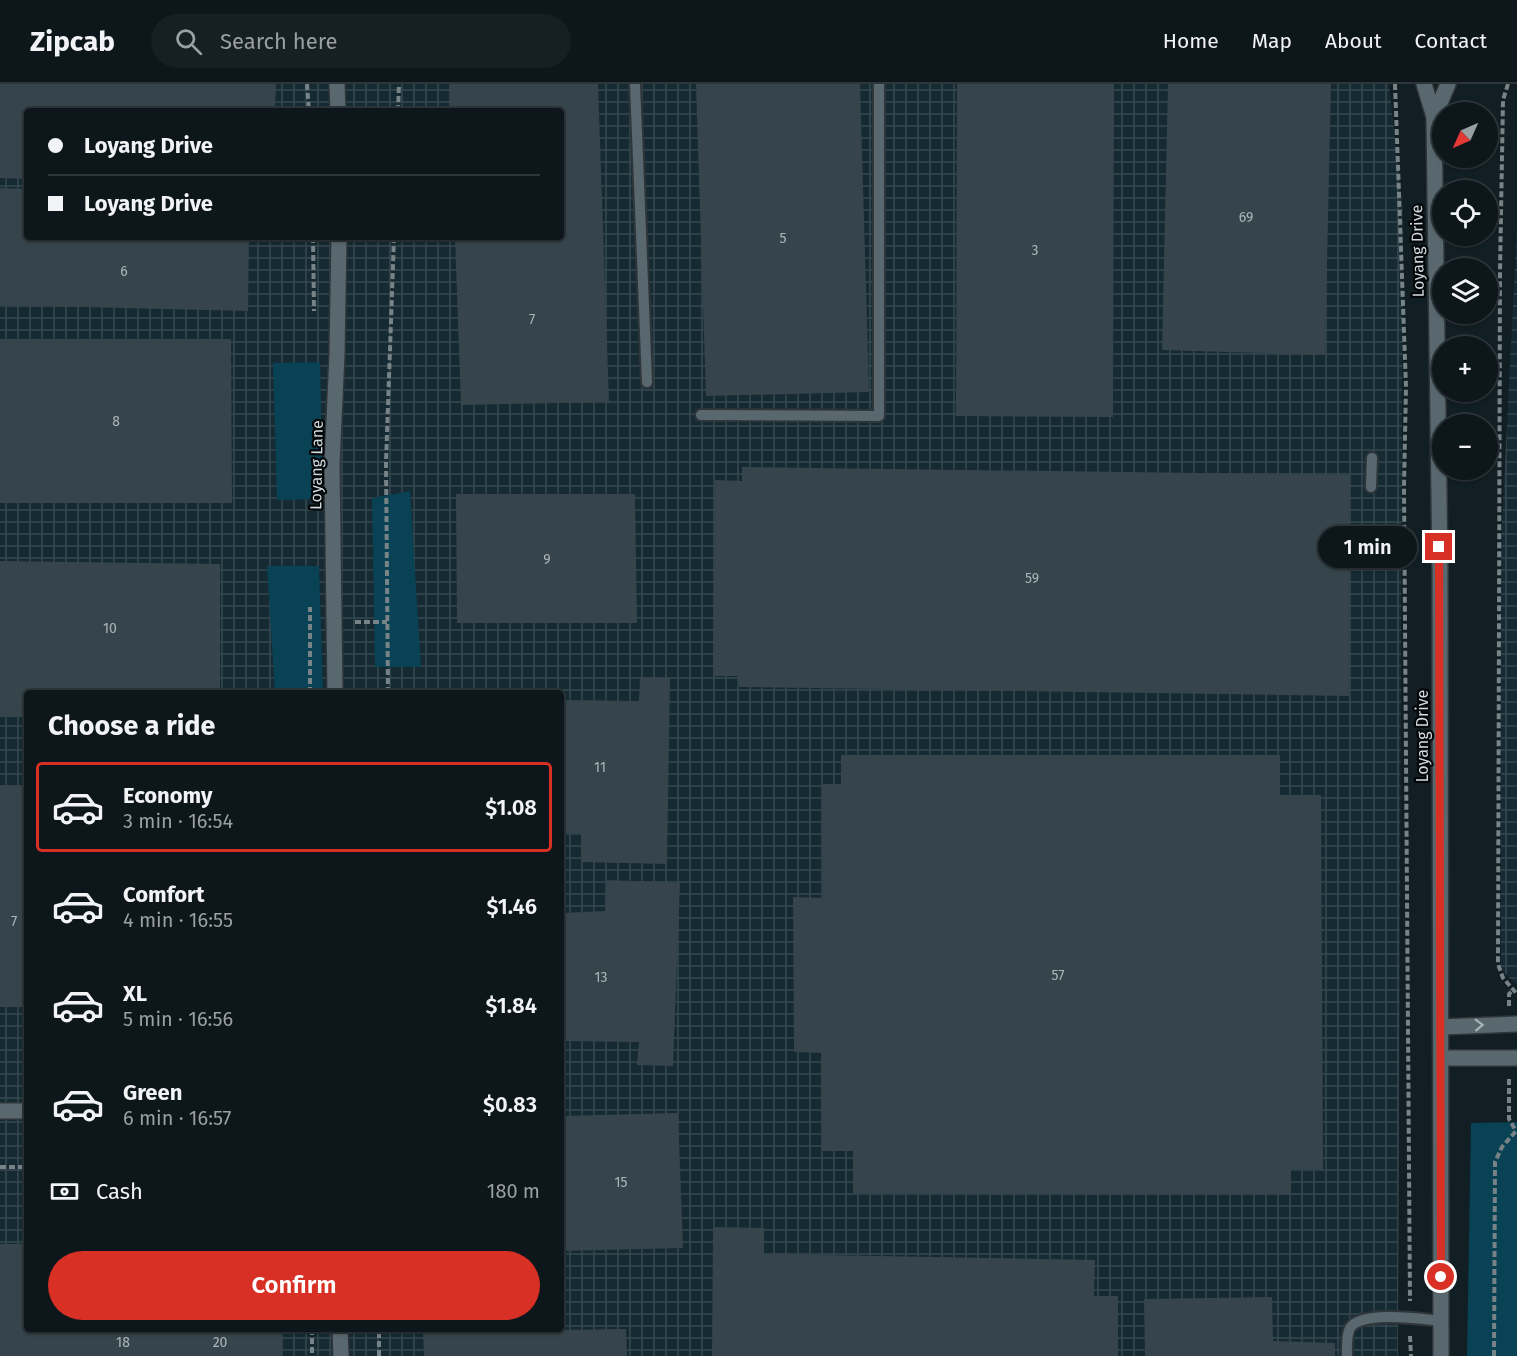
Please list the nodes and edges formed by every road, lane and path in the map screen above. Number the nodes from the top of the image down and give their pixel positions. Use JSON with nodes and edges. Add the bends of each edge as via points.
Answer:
{"nodes":[{"id":1,"x":307,"y":84,"type":"edge"},
{"id":2,"x":337,"y":84,"type":"edge"},
{"id":3,"x":399,"y":84,"type":"edge"},
{"id":4,"x":635,"y":84,"type":"edge"},
{"id":5,"x":879,"y":84,"type":"edge"},
{"id":6,"x":1395,"y":84,"type":"edge"},
{"id":7,"x":1424,"y":84,"type":"edge"},
{"id":8,"x":1448,"y":84,"type":"edge"},
{"id":9,"x":1508,"y":84,"type":"edge"},
{"id":10,"x":1440,"y":102,"type":"edge"},
{"id":11,"x":309,"y":108,"type":"edge"},
{"id":12,"x":338,"y":108,"type":"edge"},
{"id":13,"x":398,"y":108,"type":"edge"},
{"id":14,"x":1432,"y":110,"type":"edge"},
{"id":15,"x":1435,"y":168,"type":"edge"},
{"id":16,"x":339,"y":240,"type":"edge"},
{"id":17,"x":394,"y":240,"type":"edge"},
{"id":18,"x":646,"y":382,"type":"dead end"},
{"id":19,"x":701,"y":415,"type":"dead end"},
{"id":20,"x":1372,"y":458,"type":"dead end"},
{"id":21,"x":1371,"y":487,"type":"dead end"},
{"id":22,"x":387,"y":622,"type":"junction"},
{"id":23,"x":335,"y":623,"type":"junction"},
{"id":24,"x":335,"y":690,"type":"edge"},
{"id":25,"x":388,"y":690,"type":"edge"},
{"id":26,"x":1517,"y":994,"type":"edge"},
{"id":27,"x":1517,"y":1024,"type":"edge"},
{"id":28,"x":1441,"y":1027,"type":"junction"},
{"id":29,"x":1441,"y":1058,"type":"junction"},
{"id":30,"x":1517,"y":1058,"type":"edge"},
{"id":31,"x":0,"y":1111,"type":"edge"},
{"id":32,"x":24,"y":1111,"type":"edge"},
{"id":33,"x":1517,"y":1130,"type":"edge"},
{"id":34,"x":0,"y":1167,"type":"edge"},
{"id":35,"x":24,"y":1167,"type":"edge"},
{"id":36,"x":1410,"y":1317,"type":"junction"},
{"id":37,"x":1442,"y":1321,"type":"junction"},
{"id":38,"x":312,"y":1332,"type":"edge"},
{"id":39,"x":340,"y":1332,"type":"edge"},
{"id":40,"x":379,"y":1332,"type":"edge"},
{"id":41,"x":312,"y":1356,"type":"edge"},
{"id":42,"x":341,"y":1356,"type":"edge"},
{"id":43,"x":379,"y":1356,"type":"edge"},
{"id":44,"x":1347,"y":1356,"type":"edge"},
{"id":45,"x":1411,"y":1356,"type":"edge"},
{"id":46,"x":1440,"y":1356,"type":"edge"},
{"id":47,"x":1494,"y":1356,"type":"edge"}],
"edges":[{"from":1,"to":11,"type":"path"},
{"from":2,"to":12,"type":"street"},
{"from":3,"to":13,"type":"path"},
{"from":4,"to":18,"type":"lane"},
{"from":5,"to":19,"type":"lane","via":[[879,416]]},
{"from":6,"to":36,"type":"path","via":[[1406,387]]},
{"from":7,"to":14,"type":"street","name":"Loyang Drive"},
{"from":8,"to":10,"type":"street","name":"Loyang Drive"},
{"from":9,"to":26,"type":"path","via":[[1503,100],[1500,271],[1498,964],[1503,978]]},
{"from":15,"to":28,"type":"street","name":"Loyang Drive"},
{"from":16,"to":23,"type":"street","name":"Loyang Lane","via":[[332,464]]},
{"from":17,"to":22,"type":"path","via":[[386,462]]},
{"from":20,"to":21,"type":"lane"},
{"from":22,"to":23,"type":"path"},
{"from":22,"to":25,"type":"path"},
{"from":23,"to":24,"type":"street","name":"Loyang Lane"},
{"from":28,"to":27,"type":"street","one_way":true},
{"from":28,"to":29,"type":"street","name":"Loyang Drive"},
{"from":29,"to":30,"type":"street"},
{"from":29,"to":37,"type":"street","name":"Loyang Drive"},
{"from":31,"to":32,"type":"street"},
{"from":33,"to":47,"type":"path","via":[[1495,1162]]},
{"from":34,"to":35,"type":"path"},
{"from":36,"to":37,"type":"lane"},
{"from":36,"to":44,"type":"lane","via":[[1356,1323],[1348,1334]]},
{"from":36,"to":45,"type":"path"},
{"from":37,"to":46,"type":"street","name":"Loyang Drive"},
{"from":38,"to":41,"type":"path"},
{"from":39,"to":42,"type":"street"},
{"from":40,"to":43,"type":"path"}]}
